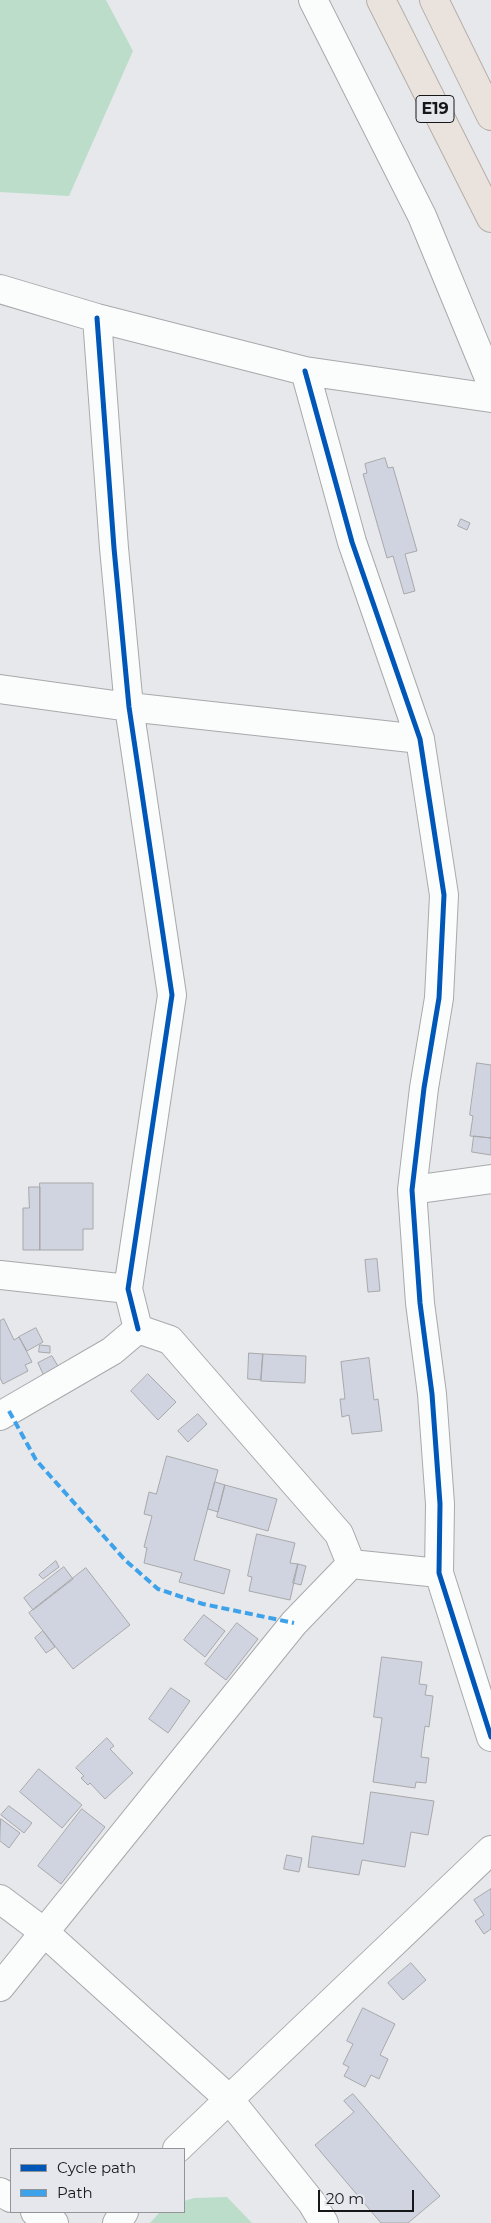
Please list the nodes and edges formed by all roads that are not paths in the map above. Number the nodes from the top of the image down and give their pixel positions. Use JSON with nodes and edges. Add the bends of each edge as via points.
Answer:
{"nodes":[{"id":1,"x":314,"y":0,"type":"edge"},
{"id":2,"x":381,"y":0,"type":"edge"},
{"id":3,"x":434,"y":0,"type":"edge"},
{"id":4,"x":491,"y":116,"type":"edge"},
{"id":5,"x":491,"y":218,"type":"edge"},
{"id":6,"x":0,"y":289,"type":"edge"},
{"id":7,"x":97,"y":318,"type":"junction"},
{"id":8,"x":305,"y":371,"type":"junction"},
{"id":9,"x":491,"y":382,"type":"edge"},
{"id":10,"x":491,"y":398,"type":"edge"},
{"id":11,"x":0,"y":689,"type":"edge"},
{"id":12,"x":129,"y":707,"type":"junction"},
{"id":13,"x":420,"y":740,"type":"junction"},
{"id":14,"x":491,"y":1179,"type":"edge"},
{"id":15,"x":412,"y":1190,"type":"junction"},
{"id":16,"x":0,"y":1275,"type":"edge"},
{"id":17,"x":128,"y":1289,"type":"junction"},
{"id":18,"x":138,"y":1330,"type":"junction"},
{"id":19,"x":0,"y":1416,"type":"edge"},
{"id":20,"x":351,"y":1564,"type":"junction"},
{"id":21,"x":439,"y":1573,"type":"junction"},
{"id":22,"x":491,"y":1736,"type":"edge"},
{"id":23,"x":491,"y":1850,"type":"edge"},
{"id":24,"x":0,"y":1899,"type":"edge"},
{"id":25,"x":44,"y":1932,"type":"junction"},
{"id":26,"x":0,"y":1987,"type":"edge"},
{"id":27,"x":230,"y":2099,"type":"junction"},
{"id":28,"x":178,"y":2148,"type":"edge"},
{"id":29,"x":36,"y":2213,"type":"edge"},
{"id":30,"x":54,"y":2223,"type":"edge"},
{"id":31,"x":324,"y":2223,"type":"edge"}],
"edges":[{"from":1,"to":9,"type":"street","via":[[422,216]]},
{"from":2,"to":5,"type":"highway","number":"E19"},
{"from":3,"to":4,"type":"highway","number":"E19"},
{"from":6,"to":7,"type":"street"},
{"from":7,"to":8,"type":"street"},
{"from":7,"to":12,"type":"street"},
{"from":8,"to":10,"type":"street"},
{"from":8,"to":13,"type":"street","via":[[352,542]]},
{"from":11,"to":12,"type":"street"},
{"from":12,"to":13,"type":"street"},
{"from":12,"to":17,"type":"street","via":[[172,995]]},
{"from":13,"to":15,"type":"street","via":[[444,895],[439,998]]},
{"from":14,"to":15,"type":"street"},
{"from":15,"to":21,"type":"street","via":[[440,1504]]},
{"from":16,"to":17,"type":"street"},
{"from":17,"to":18,"type":"street"},
{"from":18,"to":19,"type":"street","via":[[112,1351]]},
{"from":18,"to":20,"type":"street","via":[[170,1340],[339,1534]]},
{"from":20,"to":21,"type":"street"},
{"from":20,"to":25,"type":"street","via":[[294,1623]]},
{"from":21,"to":22,"type":"street"},
{"from":23,"to":27,"type":"street"},
{"from":24,"to":25,"type":"street"},
{"from":25,"to":26,"type":"street"},
{"from":25,"to":27,"type":"street"},
{"from":27,"to":28,"type":"street"},
{"from":27,"to":31,"type":"street","via":[[312,2203]]},
{"from":29,"to":30,"type":"street"}]}
